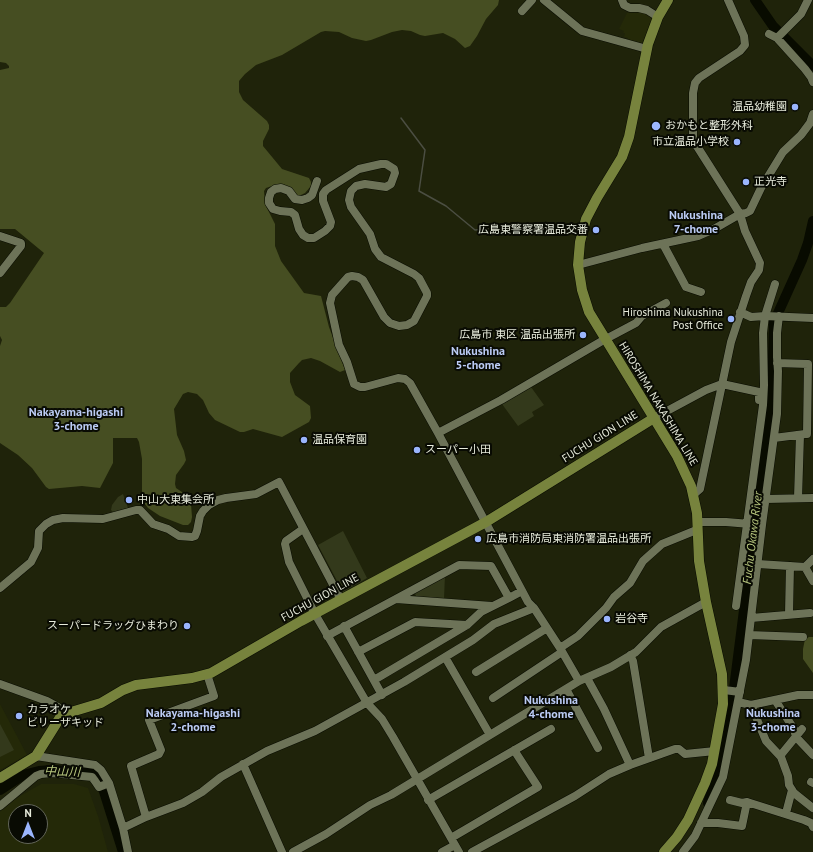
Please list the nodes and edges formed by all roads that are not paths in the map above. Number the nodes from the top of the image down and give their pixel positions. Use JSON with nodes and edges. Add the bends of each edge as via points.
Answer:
{"nodes":[{"id":1,"x":532,"y":0,"type":"edge"},
{"id":2,"x":544,"y":0,"type":"edge"},
{"id":3,"x":622,"y":0,"type":"edge"},
{"id":4,"x":668,"y":0,"type":"edge"},
{"id":5,"x":728,"y":0,"type":"edge"},
{"id":6,"x":808,"y":0,"type":"edge"},
{"id":7,"x":522,"y":11,"type":"dead end"},
{"id":8,"x":658,"y":17,"type":"junction"},
{"id":9,"x":770,"y":34,"type":"dead end"},
{"id":10,"x":777,"y":38,"type":"junction"},
{"id":11,"x":647,"y":49,"type":"junction"},
{"id":12,"x":813,"y":82,"type":"edge"},
{"id":13,"x":813,"y":114,"type":"edge"},
{"id":14,"x":317,"y":181,"type":"dead end"},
{"id":15,"x":740,"y":214,"type":"junction"},
{"id":16,"x":0,"y":236,"type":"edge"},
{"id":17,"x":663,"y":244,"type":"junction"},
{"id":18,"x":578,"y":265,"type":"junction"},
{"id":19,"x":0,"y":273,"type":"edge"},
{"id":20,"x":775,"y":284,"type":"dead end"},
{"id":21,"x":701,"y":292,"type":"dead end"},
{"id":22,"x":666,"y":303,"type":"dead end"},
{"id":23,"x":740,"y":312,"type":"junction"},
{"id":24,"x":765,"y":316,"type":"junction"},
{"id":25,"x":779,"y":316,"type":"junction"},
{"id":26,"x":813,"y":318,"type":"edge"},
{"id":27,"x":606,"y":339,"type":"junction"},
{"id":28,"x":777,"y":363,"type":"junction"},
{"id":29,"x":722,"y":384,"type":"junction"},
{"id":30,"x":761,"y":417,"type":"junction"},
{"id":31,"x":654,"y":418,"type":"junction"},
{"id":32,"x":438,"y":433,"type":"junction"},
{"id":33,"x":807,"y":434,"type":"edge"},
{"id":34,"x":774,"y":438,"type":"junction"},
{"id":35,"x":693,"y":495,"type":"junction"},
{"id":36,"x":798,"y":498,"type":"junction"},
{"id":37,"x":813,"y":498,"type":"edge"},
{"id":38,"x":766,"y":499,"type":"junction"},
{"id":39,"x":486,"y":522,"type":"junction"},
{"id":40,"x":747,"y":524,"type":"junction"},
{"id":41,"x":697,"y":526,"type":"junction"},
{"id":42,"x":762,"y":526,"type":"junction"},
{"id":43,"x":303,"y":529,"type":"junction"},
{"id":44,"x":813,"y":560,"type":"edge"},
{"id":45,"x":758,"y":564,"type":"junction"},
{"id":46,"x":790,"y":566,"type":"junction"},
{"id":47,"x":805,"y":567,"type":"junction"},
{"id":48,"x":813,"y":581,"type":"edge"},
{"id":49,"x":0,"y":588,"type":"edge"},
{"id":50,"x":522,"y":591,"type":"junction"},
{"id":51,"x":509,"y":598,"type":"junction"},
{"id":52,"x":395,"y":599,"type":"junction"},
{"id":53,"x":341,"y":600,"type":"junction"},
{"id":54,"x":706,"y":602,"type":"junction"},
{"id":55,"x":494,"y":606,"type":"junction"},
{"id":56,"x":736,"y":606,"type":"dead end"},
{"id":57,"x":534,"y":608,"type":"junction"},
{"id":58,"x":810,"y":613,"type":"dead end"},
{"id":59,"x":314,"y":614,"type":"junction"},
{"id":60,"x":789,"y":614,"type":"junction"},
{"id":61,"x":752,"y":618,"type":"junction"},
{"id":62,"x":467,"y":625,"type":"junction"},
{"id":63,"x":344,"y":626,"type":"junction"},
{"id":64,"x":547,"y":628,"type":"junction"},
{"id":65,"x":749,"y":635,"type":"junction"},
{"id":66,"x":327,"y":636,"type":"junction"},
{"id":67,"x":803,"y":637,"type":"dead end"},
{"id":68,"x":561,"y":650,"type":"junction"},
{"id":69,"x":358,"y":652,"type":"junction"},
{"id":70,"x":630,"y":655,"type":"junction"},
{"id":71,"x":445,"y":657,"type":"junction"},
{"id":72,"x":476,"y":672,"type":"dead end"},
{"id":73,"x":207,"y":674,"type":"junction"},
{"id":74,"x":583,"y":679,"type":"junction"},
{"id":75,"x":374,"y":680,"type":"junction"},
{"id":76,"x":0,"y":684,"type":"edge"},
{"id":77,"x":566,"y":689,"type":"junction"},
{"id":78,"x":724,"y":690,"type":"junction"},
{"id":79,"x":740,"y":692,"type":"junction"},
{"id":80,"x":382,"y":695,"type":"junction"},
{"id":81,"x":813,"y":696,"type":"edge"},
{"id":82,"x":493,"y":698,"type":"dead end"},
{"id":83,"x":774,"y":700,"type":"junction"},
{"id":84,"x":738,"y":702,"type":"junction"},
{"id":85,"x":367,"y":703,"type":"junction"},
{"id":86,"x":751,"y":705,"type":"junction"},
{"id":87,"x":64,"y":714,"type":"junction"},
{"id":88,"x":551,"y":729,"type":"dead end"},
{"id":89,"x":802,"y":729,"type":"dead end"},
{"id":90,"x":490,"y":735,"type":"junction"},
{"id":91,"x":796,"y":737,"type":"junction"},
{"id":92,"x":598,"y":748,"type":"dead end"},
{"id":93,"x":514,"y":750,"type":"junction"},
{"id":94,"x":715,"y":751,"type":"junction"},
{"id":95,"x":813,"y":755,"type":"edge"},
{"id":96,"x":36,"y":756,"type":"junction"},
{"id":97,"x":780,"y":756,"type":"junction"},
{"id":98,"x":649,"y":758,"type":"junction"},
{"id":99,"x":243,"y":764,"type":"junction"},
{"id":100,"x":630,"y":764,"type":"junction"},
{"id":101,"x":0,"y":778,"type":"edge"},
{"id":102,"x":416,"y":779,"type":"junction"},
{"id":103,"x":105,"y":785,"type":"junction"},
{"id":104,"x":792,"y":790,"type":"junction"},
{"id":105,"x":428,"y":800,"type":"junction"},
{"id":106,"x":730,"y":800,"type":"dead end"},
{"id":107,"x":747,"y":802,"type":"junction"},
{"id":108,"x":0,"y":806,"type":"edge"},
{"id":109,"x":813,"y":808,"type":"edge"},
{"id":110,"x":786,"y":813,"type":"junction"},
{"id":111,"x":146,"y":818,"type":"junction"},
{"id":112,"x":702,"y":823,"type":"junction"},
{"id":113,"x":813,"y":827,"type":"edge"},
{"id":114,"x":123,"y":828,"type":"junction"},
{"id":115,"x":455,"y":845,"type":"edge"},
{"id":116,"x":128,"y":852,"type":"edge"},
{"id":117,"x":282,"y":852,"type":"edge"},
{"id":118,"x":294,"y":852,"type":"edge"},
{"id":119,"x":442,"y":852,"type":"edge"},
{"id":120,"x":472,"y":852,"type":"edge"},
{"id":121,"x":664,"y":852,"type":"edge"},
{"id":122,"x":683,"y":852,"type":"edge"}],
"edges":[{"from":1,"to":7,"type":"street"},
{"from":2,"to":11,"type":"street","via":[[582,31]]},
{"from":3,"to":8,"type":"street","via":[[624,5],[630,8],[647,10]]},
{"from":4,"to":8,"type":"main road","name":"HIROSHIMA NAKASHIMA LINE"},
{"from":5,"to":15,"type":"street","via":[[744,36],[745,45],[695,83],[693,140]]},
{"from":6,"to":10,"type":"street","via":[[801,14]]},
{"from":8,"to":11,"type":"main road","name":"HIROSHIMA NAKASHIMA LINE"},
{"from":9,"to":10,"type":"street"},
{"from":10,"to":12,"type":"street","via":[[805,69]]},
{"from":11,"to":18,"type":"main road","name":"HIROSHIMA NAKASHIMA LINE","via":[[629,137],[622,157],[586,219]]},
{"from":13,"to":15,"type":"street","via":[[810,123],[774,166],[750,211]]},
{"from":14,"to":32,"type":"street","via":[[312,195],[308,198],[295,199],[289,191],[281,188],[271,192],[269,198],[273,209],[295,215],[299,229],[308,238],[314,238],[330,226],[331,222],[323,201],[326,190],[359,168],[386,164],[394,168],[392,184],[386,187],[365,184],[356,186],[348,200],[370,234],[375,250],[420,278],[427,296],[414,321],[399,326],[384,318],[363,280],[358,277],[348,277],[332,295],[330,303],[338,345],[354,384],[365,387],[398,378],[405,379]]},
{"from":15,"to":17,"type":"street","via":[[698,236]]},
{"from":15,"to":23,"type":"street","via":[[760,263]]},
{"from":16,"to":19,"type":"street","via":[[21,243]]},
{"from":17,"to":18,"type":"street"},
{"from":17,"to":21,"type":"street","via":[[686,287]]},
{"from":18,"to":27,"type":"main road","name":"HIROSHIMA NAKASHIMA LINE","via":[[585,301]]},
{"from":20,"to":24,"type":"street"},
{"from":22,"to":27,"type":"street"},
{"from":23,"to":24,"type":"street","via":[[752,317]]},
{"from":23,"to":29,"type":"street"},
{"from":24,"to":25,"type":"street"},
{"from":24,"to":30,"type":"street"},
{"from":25,"to":26,"type":"street"},
{"from":25,"to":28,"type":"street"},
{"from":27,"to":31,"type":"main road","name":"HIROSHIMA NAKASHIMA LINE"},
{"from":27,"to":32,"type":"street"},
{"from":28,"to":33,"type":"street","via":[[808,364]]},
{"from":28,"to":34,"type":"street","via":[[777,414]]},
{"from":29,"to":30,"type":"street","via":[[759,392],[758,408]]},
{"from":29,"to":31,"type":"street"},
{"from":29,"to":35,"type":"street","via":[[700,489]]},
{"from":30,"to":40,"type":"street"},
{"from":31,"to":35,"type":"main road","name":"HIROSHIMA NAKASHIMA LINE","via":[[682,466]]},
{"from":31,"to":39,"type":"main road","name":"FUCHU GION LINE"},
{"from":32,"to":39,"type":"street"},
{"from":33,"to":34,"type":"street"},
{"from":33,"to":36,"type":"street"},
{"from":34,"to":38,"type":"street"},
{"from":35,"to":41,"type":"main road","name":"HIROSHIMA NAKASHIMA LINE"},
{"from":36,"to":37,"type":"street"},
{"from":36,"to":38,"type":"street"},
{"from":38,"to":42,"type":"street"},
{"from":39,"to":50,"type":"street"},
{"from":39,"to":53,"type":"main road","name":"FUCHU GION LINE"},
{"from":40,"to":41,"type":"street","via":[[726,522]]},
{"from":40,"to":42,"type":"street"},
{"from":40,"to":56,"type":"street"},
{"from":41,"to":54,"type":"main road","name":"HIROSHIMA NAKASHIMA LINE","via":[[699,561]]},
{"from":41,"to":68,"type":"street","via":[[694,530],[662,544],[643,561],[630,583]]},
{"from":42,"to":45,"type":"street"},
{"from":43,"to":49,"type":"street","via":[[279,482],[256,494],[226,498],[209,505],[200,516],[197,531],[192,537],[179,536],[153,524],[140,510],[103,519],[59,519],[46,524],[39,531],[38,548],[31,562]]},
{"from":43,"to":53,"type":"street"},
{"from":43,"to":59,"type":"street","via":[[286,541],[285,548]]},
{"from":44,"to":47,"type":"street"},
{"from":45,"to":46,"type":"street"},
{"from":45,"to":61,"type":"street"},
{"from":46,"to":47,"type":"street"},
{"from":46,"to":60,"type":"street"},
{"from":47,"to":48,"type":"street"},
{"from":50,"to":51,"type":"street"},
{"from":50,"to":57,"type":"street"},
{"from":51,"to":52,"type":"street","via":[[492,566],[459,564]]},
{"from":51,"to":55,"type":"street"},
{"from":52,"to":55,"type":"street"},
{"from":52,"to":63,"type":"street"},
{"from":53,"to":59,"type":"main road","name":"FUCHU GION LINE"},
{"from":54,"to":70,"type":"street","via":[[661,627]]},
{"from":54,"to":78,"type":"main road","name":"HIROSHIMA NAKASHIMA LINE"},
{"from":55,"to":62,"type":"street","via":[[481,612]]},
{"from":57,"to":64,"type":"street"},
{"from":57,"to":71,"type":"street","via":[[494,624]]},
{"from":58,"to":60,"type":"street"},
{"from":59,"to":66,"type":"street"},
{"from":59,"to":73,"type":"main road","name":"FUCHU GION LINE"},
{"from":60,"to":61,"type":"street"},
{"from":61,"to":65,"type":"street"},
{"from":62,"to":69,"type":"street","via":[[415,622]]},
{"from":62,"to":75,"type":"street"},
{"from":63,"to":66,"type":"street"},
{"from":63,"to":69,"type":"street"},
{"from":64,"to":68,"type":"street"},
{"from":64,"to":72,"type":"street"},
{"from":65,"to":67,"type":"street"},
{"from":65,"to":79,"type":"street"},
{"from":66,"to":85,"type":"street"},
{"from":68,"to":74,"type":"street"},
{"from":68,"to":82,"type":"street"},
{"from":69,"to":75,"type":"street"},
{"from":70,"to":74,"type":"street","via":[[611,667]]},
{"from":70,"to":98,"type":"street"},
{"from":71,"to":80,"type":"street"},
{"from":71,"to":90,"type":"street"},
{"from":73,"to":87,"type":"main road","name":"FUCHU GION LINE","via":[[136,686],[123,690],[101,704]]},
{"from":73,"to":111,"type":"street","via":[[214,696],[149,720],[161,750],[159,754],[131,766]]},
{"from":74,"to":77,"type":"street"},
{"from":74,"to":100,"type":"street","via":[[604,709]]},
{"from":75,"to":80,"type":"street"},
{"from":76,"to":87,"type":"street","via":[[47,701]]},
{"from":77,"to":90,"type":"street"},
{"from":77,"to":92,"type":"street"},
{"from":78,"to":79,"type":"street"},
{"from":78,"to":94,"type":"main road","name":"HIROSHIMA NAKASHIMA LINE"},
{"from":79,"to":84,"type":"street"},
{"from":80,"to":85,"type":"street"},
{"from":81,"to":83,"type":"street","via":[[798,695]]},
{"from":83,"to":86,"type":"street"},
{"from":83,"to":91,"type":"street","via":[[794,729]]},
{"from":84,"to":86,"type":"street"},
{"from":84,"to":112,"type":"street","via":[[723,778]]},
{"from":85,"to":99,"type":"street","via":[[315,731],[267,750]]},
{"from":85,"to":102,"type":"street","via":[[382,720]]},
{"from":86,"to":97,"type":"street","via":[[766,741]]},
{"from":87,"to":96,"type":"main road","via":[[56,722]]},
{"from":88,"to":93,"type":"street"},
{"from":89,"to":91,"type":"street"},
{"from":90,"to":102,"type":"street"},
{"from":91,"to":95,"type":"street"},
{"from":91,"to":97,"type":"street"},
{"from":93,"to":105,"type":"street"},
{"from":93,"to":115,"type":"street","via":[[538,787]]},
{"from":94,"to":98,"type":"street","via":[[685,754],[675,749]]},
{"from":94,"to":121,"type":"main road","name":"HIROSHIMA NAKASHIMA LINE","via":[[705,783],[688,820]]},
{"from":96,"to":101,"type":"main road"},
{"from":96,"to":103,"type":"street","via":[[95,765],[101,770]]},
{"from":97,"to":104,"type":"street"},
{"from":98,"to":100,"type":"street"},
{"from":99,"to":111,"type":"street","via":[[202,792]]},
{"from":99,"to":117,"type":"street"},
{"from":100,"to":120,"type":"street"},
{"from":102,"to":105,"type":"street"},
{"from":102,"to":118,"type":"street"},
{"from":103,"to":108,"type":"street","via":[[99,787],[92,778],[86,776],[41,774]]},
{"from":103,"to":114,"type":"street"},
{"from":104,"to":109,"type":"street"},
{"from":104,"to":110,"type":"street"},
{"from":105,"to":115,"type":"street"},
{"from":106,"to":107,"type":"street"},
{"from":107,"to":110,"type":"street"},
{"from":107,"to":112,"type":"street","via":[[742,826]]},
{"from":110,"to":113,"type":"street","via":[[811,823]]},
{"from":111,"to":114,"type":"street"},
{"from":112,"to":122,"type":"street"},
{"from":114,"to":116,"type":"street"},
{"from":115,"to":119,"type":"street"}]}
